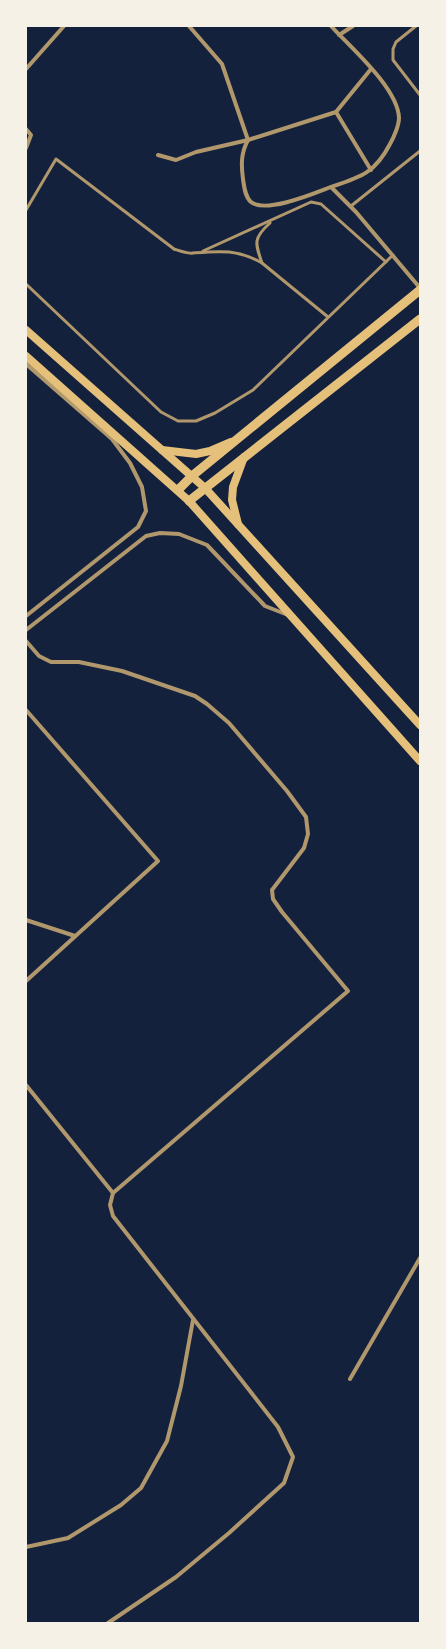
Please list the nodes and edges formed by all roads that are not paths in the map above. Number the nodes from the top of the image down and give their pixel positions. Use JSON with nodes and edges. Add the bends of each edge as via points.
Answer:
{"nodes":[{"id":1,"x":64,"y":26,"type":"edge"},
{"id":2,"x":189,"y":26,"type":"edge"},
{"id":3,"x":331,"y":26,"type":"edge"},
{"id":4,"x":353,"y":26,"type":"edge"},
{"id":5,"x":416,"y":26,"type":"edge"},
{"id":6,"x":339,"y":35,"type":"junction"},
{"id":7,"x":26,"y":69,"type":"edge"},
{"id":8,"x":371,"y":69,"type":"junction"},
{"id":9,"x":420,"y":95,"type":"edge"},
{"id":10,"x":336,"y":112,"type":"junction"},
{"id":11,"x":26,"y":129,"type":"edge"},
{"id":12,"x":248,"y":140,"type":"junction"},
{"id":13,"x":26,"y":148,"type":"edge"},
{"id":14,"x":420,"y":151,"type":"edge"},
{"id":15,"x":158,"y":155,"type":"dead end"},
{"id":16,"x":371,"y":170,"type":"junction"},
{"id":17,"x":331,"y":186,"type":"junction"},
{"id":18,"x":351,"y":206,"type":"junction"},
{"id":19,"x":26,"y":210,"type":"edge"},
{"id":20,"x":274,"y":220,"type":"junction"},
{"id":21,"x":201,"y":251,"type":"junction"},
{"id":22,"x":393,"y":255,"type":"junction"},
{"id":23,"x":386,"y":262,"type":"junction"},
{"id":24,"x":262,"y":263,"type":"junction"},
{"id":25,"x":26,"y":284,"type":"edge"},
{"id":26,"x":420,"y":289,"type":"edge"},
{"id":27,"x":328,"y":317,"type":"junction"},
{"id":28,"x":420,"y":319,"type":"edge"},
{"id":29,"x":26,"y":330,"type":"edge"},
{"id":30,"x":26,"y":356,"type":"edge"},
{"id":31,"x":26,"y":364,"type":"edge"},
{"id":32,"x":236,"y":440,"type":"junction"},
{"id":33,"x":162,"y":450,"type":"junction"},
{"id":34,"x":244,"y":457,"type":"junction"},
{"id":35,"x":192,"y":476,"type":"junction"},
{"id":36,"x":204,"y":488,"type":"junction"},
{"id":37,"x":178,"y":490,"type":"junction"},
{"id":38,"x":189,"y":501,"type":"junction"},
{"id":39,"x":238,"y":526,"type":"junction"},
{"id":40,"x":26,"y":616,"type":"edge"},
{"id":41,"x":292,"y":617,"type":"junction"},
{"id":42,"x":26,"y":630,"type":"edge"},
{"id":43,"x":26,"y":641,"type":"edge"},
{"id":44,"x":26,"y":710,"type":"edge"},
{"id":45,"x":420,"y":725,"type":"edge"},
{"id":46,"x":420,"y":761,"type":"edge"},
{"id":47,"x":26,"y":920,"type":"edge"},
{"id":48,"x":75,"y":936,"type":"junction"},
{"id":49,"x":26,"y":981,"type":"edge"},
{"id":50,"x":26,"y":1085,"type":"edge"},
{"id":51,"x":113,"y":1193,"type":"junction"},
{"id":52,"x":420,"y":1258,"type":"edge"},
{"id":53,"x":193,"y":1320,"type":"junction"},
{"id":54,"x":350,"y":1379,"type":"dead end"},
{"id":55,"x":26,"y":1547,"type":"edge"},
{"id":56,"x":108,"y":1623,"type":"edge"}],
"edges":[{"from":1,"to":7,"type":"street"},
{"from":2,"to":12,"type":"street","via":[[222,64]]},
{"from":3,"to":6,"type":"street"},
{"from":4,"to":6,"type":"street"},
{"from":5,"to":9,"type":"lane","via":[[396,42],[393,49],[394,60]]},
{"from":6,"to":8,"type":"street"},
{"from":8,"to":10,"type":"street"},
{"from":8,"to":16,"type":"street","via":[[391,94],[399,119],[384,155]]},
{"from":10,"to":12,"type":"street"},
{"from":10,"to":16,"type":"street"},
{"from":11,"to":13,"type":"street","via":[[31,135]]},
{"from":12,"to":15,"type":"street","via":[[196,152],[176,160]]},
{"from":12,"to":17,"type":"street","via":[[243,149],[241,163],[247,198],[252,203],[284,203]]},
{"from":14,"to":18,"type":"lane"},
{"from":16,"to":17,"type":"street","via":[[361,177]]},
{"from":17,"to":18,"type":"street"},
{"from":18,"to":22,"type":"street"},
{"from":19,"to":21,"type":"lane","via":[[56,159],[174,249],[192,253]]},
{"from":20,"to":21,"type":"lane"},
{"from":20,"to":23,"type":"lane","via":[[311,202],[321,204]]},
{"from":20,"to":24,"type":"lane","via":[[260,232],[256,245]]},
{"from":21,"to":24,"type":"lane","via":[[234,252],[250,256]]},
{"from":22,"to":23,"type":"lane"},
{"from":22,"to":26,"type":"street"},
{"from":23,"to":27,"type":"lane"},
{"from":24,"to":27,"type":"lane"},
{"from":25,"to":27,"type":"lane","via":[[161,412],[178,421],[196,421],[215,413],[253,390]]},
{"from":26,"to":32,"type":"main road"},
{"from":28,"to":34,"type":"main road"},
{"from":29,"to":33,"type":"main road"},
{"from":30,"to":37,"type":"main road"},
{"from":31,"to":40,"type":"street","via":[[112,439],[130,463],[142,487],[146,511],[138,526]]},
{"from":32,"to":33,"type":"main road","via":[[196,454]]},
{"from":32,"to":35,"type":"main road"},
{"from":33,"to":35,"type":"main road"},
{"from":34,"to":36,"type":"main road"},
{"from":34,"to":39,"type":"main road","via":[[233,487],[232,500]]},
{"from":35,"to":36,"type":"main road"},
{"from":35,"to":37,"type":"main road"},
{"from":36,"to":38,"type":"main road"},
{"from":36,"to":39,"type":"main road"},
{"from":37,"to":38,"type":"main road"},
{"from":38,"to":41,"type":"main road"},
{"from":39,"to":45,"type":"main road"},
{"from":41,"to":42,"type":"street","via":[[266,606],[207,545],[178,534],[160,533],[146,536]]},
{"from":41,"to":46,"type":"main road"},
{"from":43,"to":51,"type":"street","via":[[39,656],[51,662],[79,662],[122,671],[195,696],[228,723],[287,791],[306,818],[308,834],[304,848],[272,890],[274,899],[348,991]]},
{"from":44,"to":48,"type":"street","via":[[158,861]]},
{"from":47,"to":48,"type":"street"},
{"from":48,"to":49,"type":"street"},
{"from":50,"to":51,"type":"street"},
{"from":51,"to":53,"type":"street","via":[[110,1205],[113,1216]]},
{"from":52,"to":54,"type":"street"},
{"from":53,"to":55,"type":"street","via":[[181,1386],[167,1441],[141,1488],[121,1505],[68,1538]]},
{"from":53,"to":56,"type":"street","via":[[278,1426],[292,1457],[284,1483],[240,1523],[176,1577]]}]}
